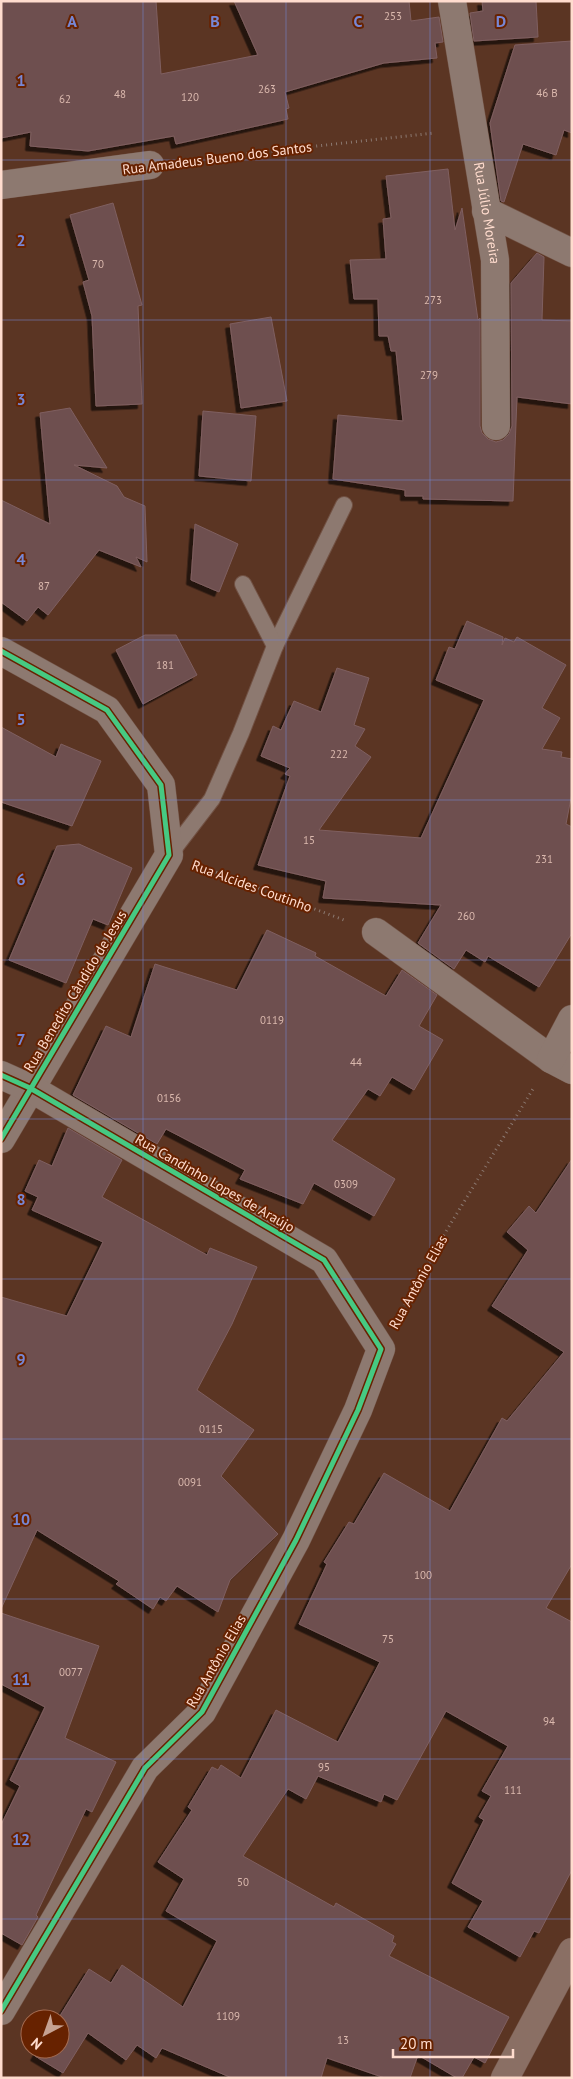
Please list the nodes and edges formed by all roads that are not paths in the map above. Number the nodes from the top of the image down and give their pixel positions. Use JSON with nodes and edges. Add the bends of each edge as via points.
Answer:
{"nodes":[{"id":1,"x":452,"y":1,"type":"edge"},
{"id":2,"x":150,"y":165,"type":"road end"},
{"id":3,"x":1,"y":185,"type":"edge"},
{"id":4,"x":486,"y":210,"type":"junction"},
{"id":5,"x":572,"y":253,"type":"edge"},
{"id":6,"x":496,"y":426,"type":"dead end"},
{"id":7,"x":344,"y":504,"type":"dead end"},
{"id":8,"x":242,"y":584,"type":"dead end"},
{"id":9,"x":275,"y":646,"type":"junction"},
{"id":10,"x":1,"y":652,"type":"edge"},
{"id":11,"x":169,"y":855,"type":"junction"},
{"id":12,"x":376,"y":932,"type":"road end"},
{"id":13,"x":572,"y":1019,"type":"edge"},
{"id":14,"x":561,"y":1064,"type":"edge"},
{"id":15,"x":1,"y":1075,"type":"edge"},
{"id":16,"x":30,"y":1088,"type":"junction"},
{"id":17,"x":1,"y":1139,"type":"edge"},
{"id":18,"x":381,"y":1349,"type":"joint"},
{"id":19,"x":572,"y":1952,"type":"edge"},
{"id":20,"x":1,"y":2011,"type":"edge"},
{"id":21,"x":504,"y":2078,"type":"edge"}],
"edges":[{"from":1,"to":4,"type":"street","name":"Rua Júlio Moreira"},
{"from":2,"to":3,"type":"street","name":"Rua Amadeus Bueno dos Santos"},
{"from":4,"to":5,"type":"street"},
{"from":4,"to":6,"type":"street","name":"Rua Júlio Moreira","via":[[495,260]]},
{"from":7,"to":9,"type":"lane","name":"Rua Benedito Cândido de Jesus"},
{"from":8,"to":9,"type":"lane"},
{"from":9,"to":11,"type":"lane","name":"Rua Benedito Cândido de Jesus","via":[[212,799]]},
{"from":10,"to":11,"type":"street","via":[[107,710],[161,785]]},
{"from":11,"to":16,"type":"street","name":"Rua Benedito Cândido de Jesus"},
{"from":12,"to":14,"type":"street"},
{"from":13,"to":14,"type":"street"},
{"from":15,"to":16,"type":"street","name":"Rua Candinho Lopes de Araújo"},
{"from":16,"to":17,"type":"street","name":"Rua Benedito Cândido de Jesus"},
{"from":16,"to":18,"type":"street","name":"Rua Candinho Lopes de Araújo","via":[[324,1260]]},
{"from":18,"to":20,"type":"street","name":"Rua Antônio Elias","via":[[358,1410],[296,1540],[202,1712],[145,1768]]},
{"from":19,"to":21,"type":"main road"}]}
